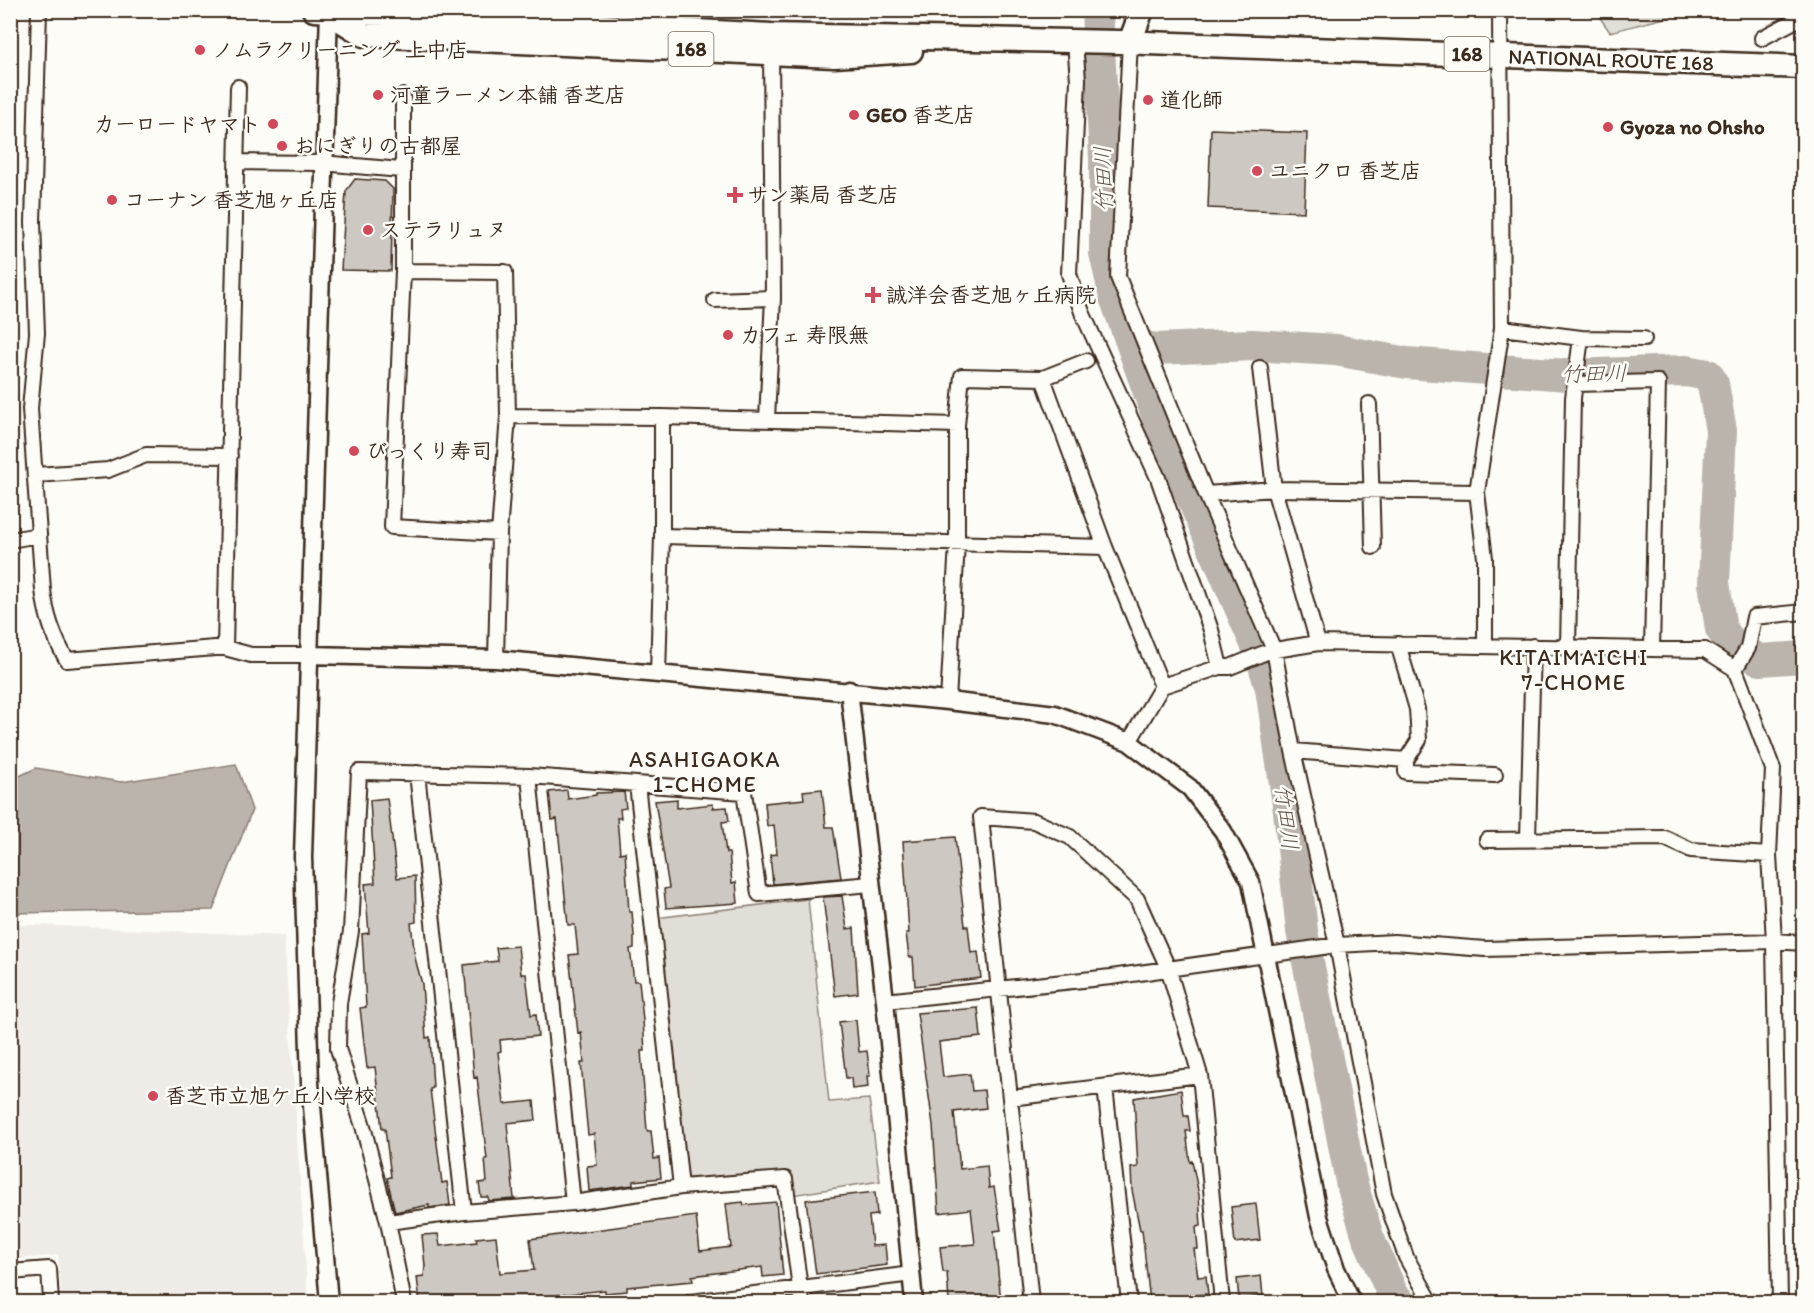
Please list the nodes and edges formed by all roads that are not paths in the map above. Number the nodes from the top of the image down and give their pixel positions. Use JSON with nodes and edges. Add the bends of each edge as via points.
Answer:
{"nodes":[{"id":1,"x":39,"y":10,"type":"edge"},
{"id":2,"x":1142,"y":10,"type":"edge"},
{"id":3,"x":1500,"y":10,"type":"edge"},
{"id":4,"x":324,"y":11,"type":"edge"},
{"id":5,"x":1803,"y":16,"type":"edge"},
{"id":6,"x":1762,"y":38,"type":"dead end"},
{"id":7,"x":1068,"y":42,"type":"junction"},
{"id":8,"x":1124,"y":42,"type":"junction"},
{"id":9,"x":771,"y":44,"type":"junction"},
{"id":10,"x":1502,"y":55,"type":"junction"},
{"id":11,"x":1803,"y":67,"type":"edge"},
{"id":12,"x":238,"y":87,"type":"dead end"},
{"id":13,"x":404,"y":96,"type":"dead end"},
{"id":14,"x":236,"y":162,"type":"junction"},
{"id":15,"x":322,"y":163,"type":"junction"},
{"id":16,"x":401,"y":170,"type":"junction"},
{"id":17,"x":403,"y":272,"type":"junction"},
{"id":18,"x":773,"y":298,"type":"junction"},
{"id":19,"x":715,"y":300,"type":"dead end"},
{"id":20,"x":1502,"y":328,"type":"junction"},
{"id":21,"x":1581,"y":338,"type":"junction"},
{"id":22,"x":1644,"y":339,"type":"dead end"},
{"id":23,"x":1086,"y":361,"type":"dead end"},
{"id":24,"x":1260,"y":368,"type":"dead end"},
{"id":25,"x":1043,"y":378,"type":"junction"},
{"id":26,"x":1575,"y":384,"type":"junction"},
{"id":27,"x":1369,"y":404,"type":"dead end"},
{"id":28,"x":508,"y":416,"type":"junction"},
{"id":29,"x":662,"y":417,"type":"junction"},
{"id":30,"x":767,"y":419,"type":"junction"},
{"id":31,"x":957,"y":425,"type":"junction"},
{"id":32,"x":230,"y":456,"type":"junction"},
{"id":33,"x":36,"y":475,"type":"junction"},
{"id":34,"x":1274,"y":489,"type":"junction"},
{"id":35,"x":1371,"y":490,"type":"junction"},
{"id":36,"x":1477,"y":492,"type":"junction"},
{"id":37,"x":1206,"y":494,"type":"junction"},
{"id":38,"x":499,"y":532,"type":"junction"},
{"id":39,"x":39,"y":535,"type":"junction"},
{"id":40,"x":662,"y":536,"type":"junction"},
{"id":41,"x":10,"y":540,"type":"edge"},
{"id":42,"x":957,"y":543,"type":"junction"},
{"id":43,"x":1105,"y":547,"type":"junction"},
{"id":44,"x":1373,"y":547,"type":"dead end"},
{"id":45,"x":1803,"y":612,"type":"edge"},
{"id":46,"x":1318,"y":643,"type":"junction"},
{"id":47,"x":1398,"y":644,"type":"junction"},
{"id":48,"x":1485,"y":645,"type":"junction"},
{"id":49,"x":1533,"y":646,"type":"junction"},
{"id":50,"x":1568,"y":647,"type":"junction"},
{"id":51,"x":225,"y":648,"type":"junction"},
{"id":52,"x":1652,"y":649,"type":"junction"},
{"id":53,"x":1271,"y":650,"type":"junction"},
{"id":54,"x":307,"y":655,"type":"junction"},
{"id":55,"x":496,"y":659,"type":"junction"},
{"id":56,"x":1225,"y":667,"type":"junction"},
{"id":57,"x":1735,"y":669,"type":"junction"},
{"id":58,"x":657,"y":674,"type":"junction"},
{"id":59,"x":1162,"y":686,"type":"junction"},
{"id":60,"x":849,"y":690,"type":"junction"},
{"id":61,"x":948,"y":700,"type":"junction"},
{"id":62,"x":1129,"y":742,"type":"junction"},
{"id":63,"x":1293,"y":751,"type":"junction"},
{"id":64,"x":1406,"y":760,"type":"junction"},
{"id":65,"x":417,"y":773,"type":"junction"},
{"id":66,"x":1495,"y":775,"type":"dead end"},
{"id":67,"x":529,"y":776,"type":"junction"},
{"id":68,"x":637,"y":784,"type":"junction"},
{"id":69,"x":1528,"y":839,"type":"junction"},
{"id":70,"x":1487,"y":840,"type":"dead end"},
{"id":71,"x":1769,"y":855,"type":"junction"},
{"id":72,"x":872,"y":884,"type":"junction"},
{"id":73,"x":1774,"y":941,"type":"junction"},
{"id":74,"x":1803,"y":943,"type":"edge"},
{"id":75,"x":1334,"y":946,"type":"junction"},
{"id":76,"x":1267,"y":955,"type":"junction"},
{"id":77,"x":1168,"y":968,"type":"junction"},
{"id":78,"x":999,"y":990,"type":"junction"},
{"id":79,"x":885,"y":1001,"type":"junction"},
{"id":80,"x":1200,"y":1076,"type":"junction"},
{"id":81,"x":1105,"y":1087,"type":"junction"},
{"id":82,"x":1010,"y":1098,"type":"junction"},
{"id":83,"x":681,"y":1187,"type":"junction"},
{"id":84,"x":573,"y":1203,"type":"junction"},
{"id":85,"x":464,"y":1212,"type":"junction"},
{"id":86,"x":388,"y":1221,"type":"junction"},
{"id":87,"x":10,"y":1272,"type":"edge"},
{"id":88,"x":912,"y":1274,"type":"junction"},
{"id":89,"x":801,"y":1296,"type":"edge"},
{"id":90,"x":51,"y":1302,"type":"edge"},
{"id":91,"x":329,"y":1302,"type":"edge"},
{"id":92,"x":404,"y":1302,"type":"edge"},
{"id":93,"x":691,"y":1302,"type":"edge"},
{"id":94,"x":914,"y":1302,"type":"edge"},
{"id":95,"x":1031,"y":1302,"type":"edge"},
{"id":96,"x":1129,"y":1302,"type":"edge"},
{"id":97,"x":1222,"y":1302,"type":"edge"},
{"id":98,"x":1352,"y":1302,"type":"edge"},
{"id":99,"x":1431,"y":1302,"type":"edge"},
{"id":100,"x":1780,"y":1302,"type":"edge"}],
"edges":[{"from":1,"to":33,"type":"street","via":[[33,222],[37,333],[30,409]]},
{"from":2,"to":8,"type":"highway"},
{"from":3,"to":10,"type":"street"},
{"from":4,"to":9,"type":"highway","number":"168","via":[[364,35]]},
{"from":4,"to":15,"type":"street"},
{"from":5,"to":6,"type":"street"},
{"from":7,"to":8,"type":"highway","number":"168"},
{"from":7,"to":9,"type":"highway","number":"168","via":[[834,56]]},
{"from":7,"to":56,"type":"street","via":[[1078,80],[1069,274],[1082,312],[1158,478]]},
{"from":8,"to":10,"type":"highway","name":"NATIONAL ROUTE 168","number":"168"},
{"from":8,"to":37,"type":"street","via":[[1118,277]]},
{"from":9,"to":18,"type":"street"},
{"from":10,"to":11,"type":"highway","name":"NATIONAL ROUTE 168","number":"168"},
{"from":10,"to":20,"type":"street"},
{"from":12,"to":14,"type":"street"},
{"from":13,"to":16,"type":"street"},
{"from":14,"to":15,"type":"street"},
{"from":14,"to":32,"type":"street"},
{"from":15,"to":16,"type":"street"},
{"from":15,"to":54,"type":"street"},
{"from":16,"to":17,"type":"street"},
{"from":17,"to":28,"type":"street","via":[[505,272]]},
{"from":17,"to":38,"type":"street","via":[[392,527]]},
{"from":18,"to":19,"type":"street"},
{"from":18,"to":30,"type":"street"},
{"from":20,"to":21,"type":"street"},
{"from":20,"to":36,"type":"street"},
{"from":21,"to":22,"type":"street"},
{"from":21,"to":26,"type":"street"},
{"from":23,"to":25,"type":"street"},
{"from":24,"to":34,"type":"street"},
{"from":25,"to":31,"type":"street","via":[[962,376]]},
{"from":25,"to":43,"type":"street"},
{"from":26,"to":50,"type":"street"},
{"from":26,"to":52,"type":"street","via":[[1658,382]]},
{"from":27,"to":35,"type":"street"},
{"from":28,"to":29,"type":"street"},
{"from":28,"to":38,"type":"street"},
{"from":29,"to":30,"type":"street"},
{"from":29,"to":40,"type":"street"},
{"from":30,"to":31,"type":"street"},
{"from":31,"to":42,"type":"street"},
{"from":32,"to":33,"type":"street","via":[[146,455],[108,470]]},
{"from":32,"to":51,"type":"street"},
{"from":33,"to":39,"type":"street"},
{"from":34,"to":35,"type":"street"},
{"from":34,"to":37,"type":"street"},
{"from":34,"to":46,"type":"street"},
{"from":35,"to":36,"type":"street"},
{"from":35,"to":44,"type":"street"},
{"from":36,"to":48,"type":"street","via":[[1485,558]]},
{"from":37,"to":53,"type":"street"},
{"from":38,"to":55,"type":"street"},
{"from":39,"to":41,"type":"street"},
{"from":39,"to":51,"type":"street","via":[[46,616],[67,660]]},
{"from":40,"to":42,"type":"street"},
{"from":40,"to":58,"type":"street"},
{"from":42,"to":43,"type":"street"},
{"from":42,"to":61,"type":"street"},
{"from":43,"to":59,"type":"street"},
{"from":45,"to":57,"type":"street","via":[[1754,617],[1748,648]]},
{"from":46,"to":47,"type":"street"},
{"from":46,"to":53,"type":"street"},
{"from":47,"to":48,"type":"street"},
{"from":47,"to":64,"type":"street","via":[[1417,709],[1419,740]]},
{"from":48,"to":49,"type":"street"},
{"from":49,"to":50,"type":"street"},
{"from":49,"to":69,"type":"street"},
{"from":50,"to":52,"type":"street"},
{"from":51,"to":54,"type":"street","via":[[251,655]]},
{"from":52,"to":57,"type":"street","via":[[1705,650]]},
{"from":53,"to":56,"type":"street"},
{"from":53,"to":63,"type":"street"},
{"from":54,"to":55,"type":"street"},
{"from":54,"to":91,"type":"street","via":[[305,966],[310,1083]]},
{"from":55,"to":58,"type":"street"},
{"from":56,"to":59,"type":"street"},
{"from":57,"to":71,"type":"street","via":[[1773,769]]},
{"from":58,"to":60,"type":"street"},
{"from":59,"to":62,"type":"street"},
{"from":60,"to":61,"type":"street"},
{"from":60,"to":72,"type":"street"},
{"from":61,"to":62,"type":"street","via":[[1054,714]]},
{"from":62,"to":76,"type":"street","via":[[1190,788],[1223,831],[1251,882]]},
{"from":63,"to":64,"type":"street"},
{"from":63,"to":75,"type":"street"},
{"from":64,"to":66,"type":"street","via":[[1406,772]]},
{"from":65,"to":67,"type":"street"},
{"from":65,"to":85,"type":"street"},
{"from":65,"to":86,"type":"street","via":[[358,772],[351,931],[339,1003],[338,1049]]},
{"from":67,"to":68,"type":"street"},
{"from":67,"to":84,"type":"street"},
{"from":68,"to":72,"type":"street","via":[[744,792],[759,894]]},
{"from":68,"to":83,"type":"street"},
{"from":69,"to":70,"type":"street"},
{"from":69,"to":71,"type":"street","via":[[1665,838],[1691,850]]},
{"from":71,"to":73,"type":"street"},
{"from":72,"to":79,"type":"street"},
{"from":73,"to":74,"type":"street"},
{"from":73,"to":75,"type":"street","via":[[1485,949],[1394,942]]},
{"from":73,"to":100,"type":"street"},
{"from":75,"to":76,"type":"street"},
{"from":75,"to":99,"type":"street","via":[[1384,1194],[1406,1257]]},
{"from":76,"to":77,"type":"street"},
{"from":76,"to":98,"type":"street","via":[[1319,1217]]},
{"from":77,"to":78,"type":"street"},
{"from":77,"to":78,"type":"street","via":[[1137,899],[1070,837],[1034,821],[981,817]]},
{"from":77,"to":80,"type":"street"},
{"from":78,"to":79,"type":"street"},
{"from":78,"to":82,"type":"street"},
{"from":79,"to":88,"type":"street"},
{"from":80,"to":81,"type":"street"},
{"from":80,"to":97,"type":"street"},
{"from":81,"to":82,"type":"street"},
{"from":81,"to":96,"type":"street"},
{"from":82,"to":95,"type":"street"},
{"from":83,"to":84,"type":"street"},
{"from":83,"to":89,"type":"street","via":[[785,1179]]},
{"from":84,"to":85,"type":"street"},
{"from":85,"to":86,"type":"street"},
{"from":86,"to":92,"type":"street"},
{"from":87,"to":90,"type":"street","via":[[49,1269]]},
{"from":88,"to":89,"type":"street"},
{"from":88,"to":94,"type":"street"},
{"from":89,"to":93,"type":"street"}]}
